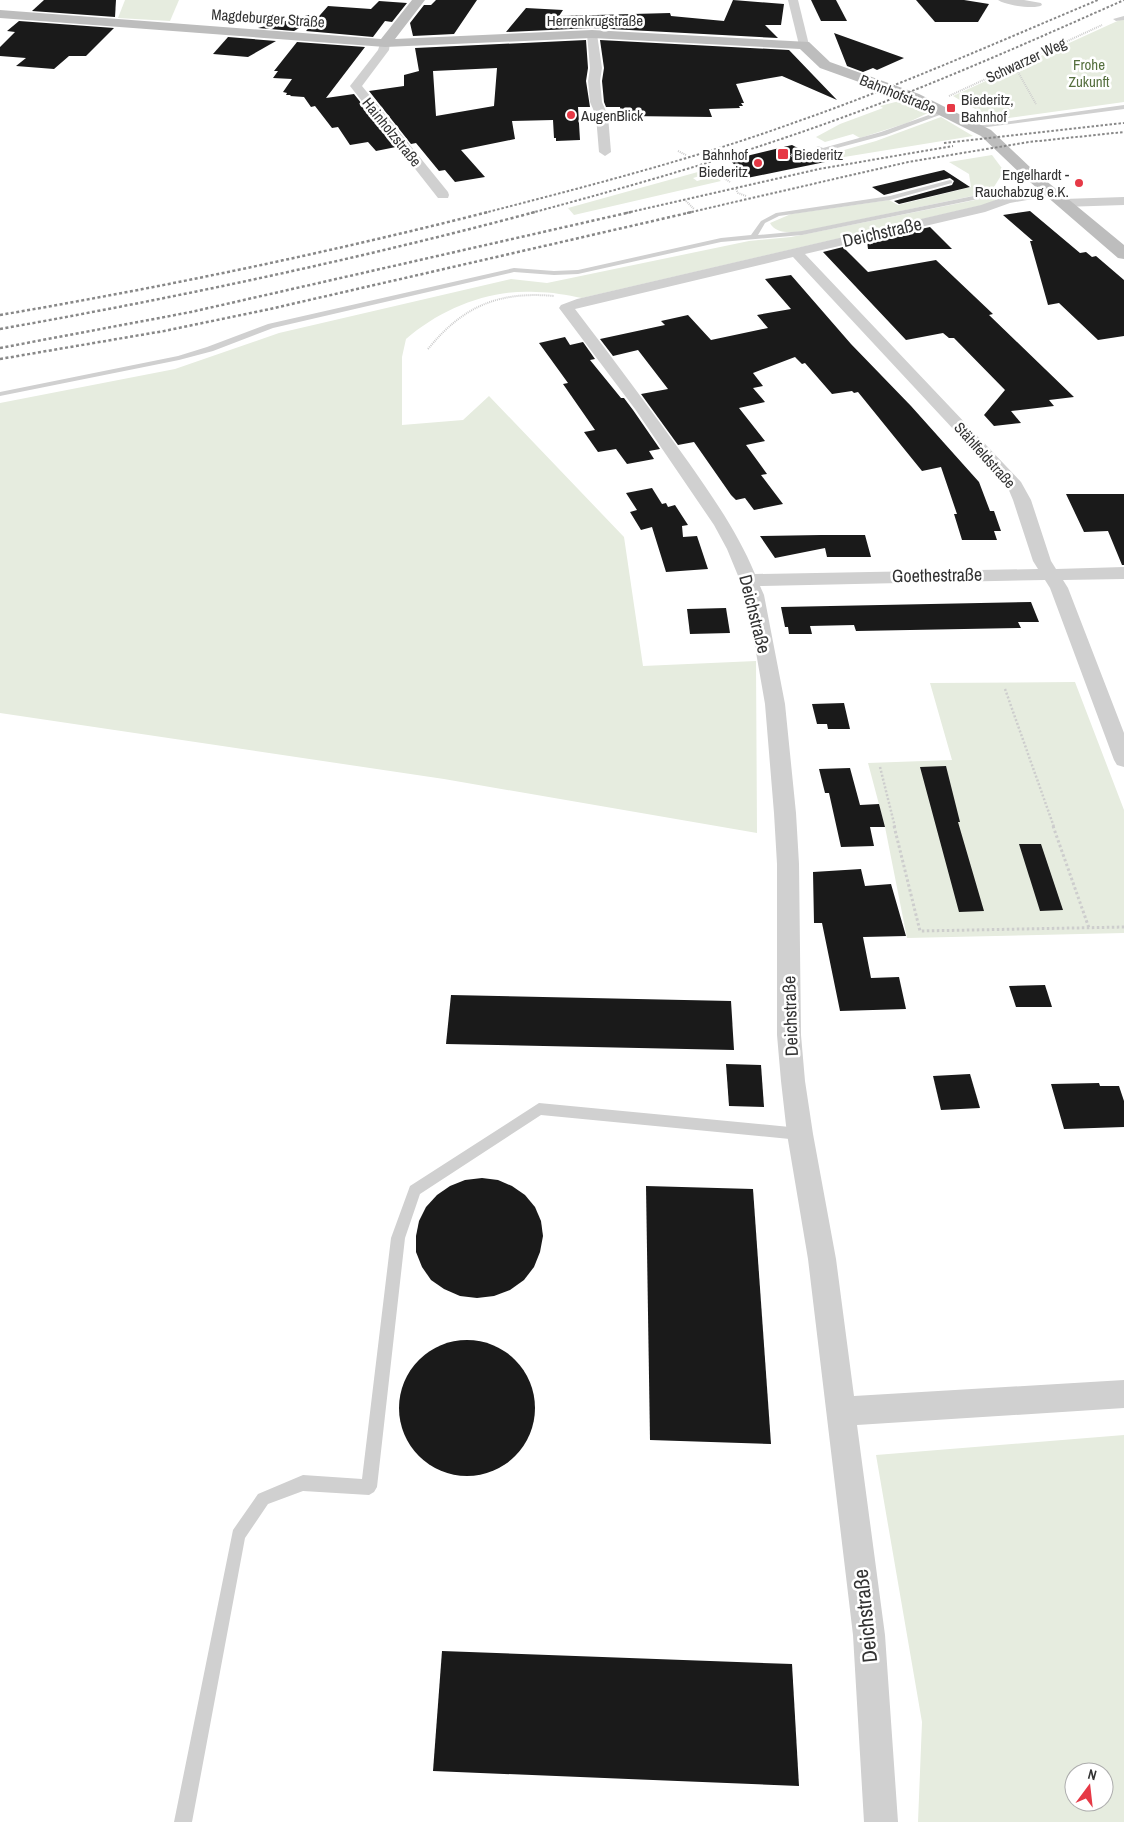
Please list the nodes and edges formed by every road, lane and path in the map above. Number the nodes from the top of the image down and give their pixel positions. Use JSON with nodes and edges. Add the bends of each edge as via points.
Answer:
{"nodes":[{"id":1,"x":419,"y":0,"type":"edge"},
{"id":2,"x":793,"y":0,"type":"edge"},
{"id":3,"x":1004,"y":0,"type":"edge"},
{"id":4,"x":1037,"y":5,"type":"dead end"},
{"id":5,"x":0,"y":14,"type":"edge"},
{"id":6,"x":1116,"y":18,"type":"joint"},
{"id":7,"x":1124,"y":18,"type":"edge"},
{"id":8,"x":592,"y":34,"type":"junction"},
{"id":9,"x":385,"y":43,"type":"junction"},
{"id":10,"x":804,"y":45,"type":"junction"},
{"id":11,"x":1018,"y":72,"type":"dead end"},
{"id":12,"x":928,"y":104,"type":"junction"},
{"id":13,"x":1124,"y":107,"type":"edge"},
{"id":14,"x":943,"y":112,"type":"junction"},
{"id":15,"x":1043,"y":116,"type":"junction"},
{"id":16,"x":972,"y":127,"type":"junction"},
{"id":17,"x":818,"y":148,"type":"dead end"},
{"id":18,"x":605,"y":152,"type":"dead end"},
{"id":19,"x":679,"y":152,"type":"dead end"},
{"id":20,"x":792,"y":155,"type":"dead end"},
{"id":21,"x":686,"y":156,"type":"dead end"},
{"id":22,"x":786,"y":160,"type":"dead end"},
{"id":23,"x":706,"y":166,"type":"dead end"},
{"id":24,"x":717,"y":174,"type":"junction"},
{"id":25,"x":712,"y":175,"type":"dead end"},
{"id":26,"x":730,"y":182,"type":"dead end"},
{"id":27,"x":950,"y":182,"type":"dead end"},
{"id":28,"x":736,"y":189,"type":"dead end"},
{"id":29,"x":1050,"y":192,"type":"junction"},
{"id":30,"x":443,"y":195,"type":"dead end"},
{"id":31,"x":746,"y":196,"type":"dead end"},
{"id":32,"x":1026,"y":196,"type":"junction"},
{"id":33,"x":686,"y":201,"type":"dead end"},
{"id":34,"x":1124,"y":201,"type":"edge"},
{"id":35,"x":1063,"y":203,"type":"junction"},
{"id":36,"x":694,"y":209,"type":"dead end"},
{"id":37,"x":754,"y":236,"type":"junction"},
{"id":38,"x":796,"y":252,"type":"junction"},
{"id":39,"x":1124,"y":254,"type":"edge"},
{"id":40,"x":577,"y":303,"type":"junction"},
{"id":41,"x":428,"y":350,"type":"dead end"},
{"id":42,"x":0,"y":394,"type":"edge"},
{"id":43,"x":1124,"y":573,"type":"edge"},
{"id":44,"x":1048,"y":574,"type":"junction"},
{"id":45,"x":749,"y":580,"type":"junction"},
{"id":46,"x":1006,"y":689,"type":"dead end"},
{"id":47,"x":1124,"y":760,"type":"edge"},
{"id":48,"x":880,"y":768,"type":"dead end"},
{"id":49,"x":1124,"y":927,"type":"edge"},
{"id":50,"x":1089,"y":928,"type":"junction"},
{"id":51,"x":800,"y":1134,"type":"junction"},
{"id":52,"x":1124,"y":1394,"type":"edge"},
{"id":53,"x":841,"y":1411,"type":"junction"},
{"id":54,"x":184,"y":1822,"type":"edge"},
{"id":55,"x":881,"y":1822,"type":"edge"}],
"edges":[{"from":1,"to":9,"type":"street"},
{"from":2,"to":10,"type":"street"},
{"from":3,"to":4,"type":"street"},
{"from":5,"to":9,"type":"street","name":"Magdeburger Straße"},
{"from":6,"to":7,"type":"lane"},
{"from":6,"to":12,"type":"path","name":"Schwarzer Weg"},
{"from":8,"to":9,"type":"street","name":"Herrenkrugstraße"},
{"from":8,"to":10,"type":"street","name":"Herrenkrugstraße"},
{"from":8,"to":18,"type":"street","via":[[596,68],[594,81],[597,106],[602,116]]},
{"from":9,"to":30,"type":"street","name":"Hainholzstraße","via":[[356,86]]},
{"from":10,"to":12,"type":"street","name":"Bahnhofstraße","via":[[825,65]]},
{"from":11,"to":15,"type":"path"},
{"from":12,"to":14,"type":"street","name":"Bahnhofstraße"},
{"from":13,"to":15,"type":"lane"},
{"from":14,"to":16,"type":"street","name":"Bahnhofstraße"},
{"from":14,"to":17,"type":"lane","via":[[913,125],[822,150]]},
{"from":15,"to":16,"type":"lane"},
{"from":16,"to":29,"type":"street","name":"Bahnhofstraße","via":[[986,134]]},
{"from":19,"to":21,"type":"path"},
{"from":20,"to":22,"type":"path"},
{"from":23,"to":24,"type":"path"},
{"from":24,"to":25,"type":"path"},
{"from":24,"to":26,"type":"path"},
{"from":27,"to":37,"type":"lane","via":[[890,198],[778,214],[764,221]]},
{"from":28,"to":31,"type":"path"},
{"from":29,"to":32,"type":"street","name":"Deichstraße"},
{"from":29,"to":35,"type":"street","name":"Bahnhofstraße"},
{"from":32,"to":37,"type":"lane","via":[[1008,193],[988,195],[802,232]]},
{"from":32,"to":38,"type":"street","name":"Deichstraße"},
{"from":33,"to":36,"type":"path"},
{"from":34,"to":35,"type":"street"},
{"from":35,"to":39,"type":"street","name":"Bahnhofstraße"},
{"from":37,"to":42,"type":"lane","via":[[721,240],[578,272],[554,274],[514,270],[271,326],[179,358]]},
{"from":38,"to":40,"type":"street","name":"Deichstraße"},
{"from":38,"to":44,"type":"street","name":"Stählfeldstraße","via":[[1015,486]]},
{"from":40,"to":41,"type":"path","via":[[546,295],[506,297],[475,308],[447,326]]},
{"from":40,"to":45,"type":"street","name":"Deichstraße","via":[[567,306],[566,311],[641,406],[717,517]]},
{"from":43,"to":44,"type":"street","name":"Goethestraße"},
{"from":44,"to":45,"type":"street","name":"Goethestraße"},
{"from":44,"to":47,"type":"street","name":"Stählfeldstraße","via":[[1059,588]]},
{"from":45,"to":51,"type":"street","name":"Deichstraße","via":[[755,595],[775,704],[788,864],[789,1034]]},
{"from":46,"to":50,"type":"path"},
{"from":48,"to":50,"type":"path","via":[[920,931]]},
{"from":49,"to":50,"type":"path"},
{"from":51,"to":53,"type":"street","name":"Deichstraße","via":[[822,1259]]},
{"from":51,"to":54,"type":"lane","via":[[539,1109],[415,1190],[398,1238],[369,1487],[303,1483],[263,1499],[238,1535]]},
{"from":52,"to":53,"type":"street"},
{"from":53,"to":55,"type":"street","name":"Deichstraße","via":[[869,1635]]}]}
